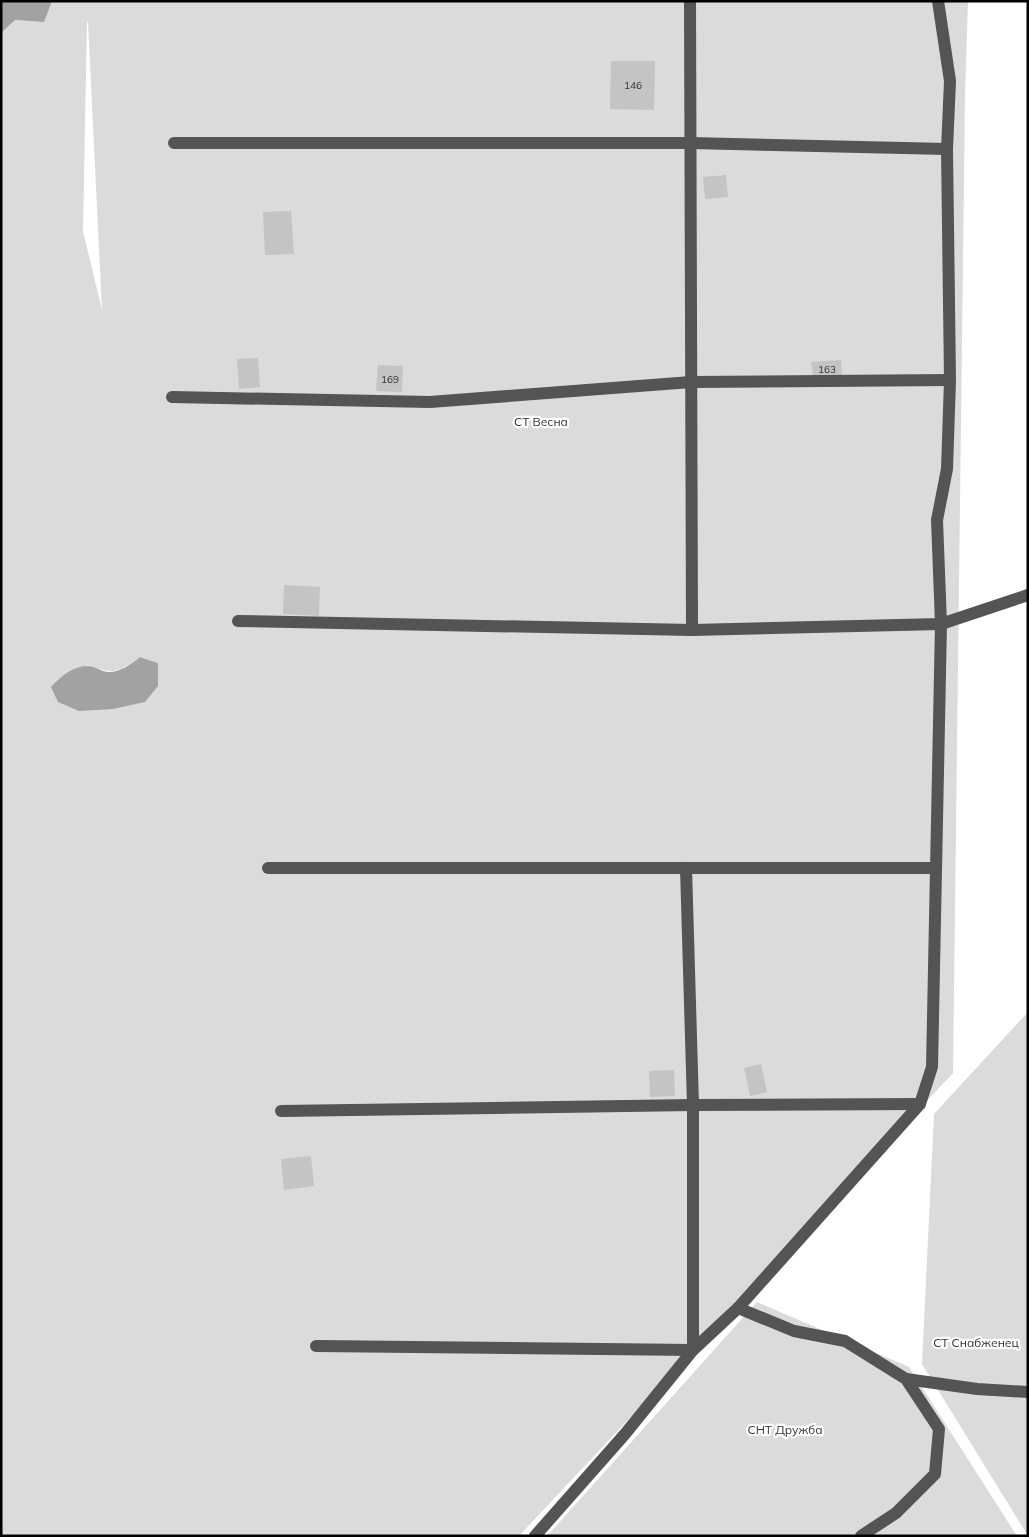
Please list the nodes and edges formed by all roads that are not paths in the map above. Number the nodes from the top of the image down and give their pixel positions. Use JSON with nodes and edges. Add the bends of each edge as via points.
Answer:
{"nodes":[{"id":1,"x":690,"y":1,"type":"edge"},
{"id":2,"x":938,"y":1,"type":"edge"},
{"id":3,"x":174,"y":143,"type":"dead end"},
{"id":4,"x":690,"y":143,"type":"junction"},
{"id":5,"x":947,"y":149,"type":"junction"},
{"id":6,"x":950,"y":380,"type":"junction"},
{"id":7,"x":691,"y":382,"type":"junction"},
{"id":8,"x":172,"y":397,"type":"dead end"},
{"id":9,"x":1028,"y":595,"type":"edge"},
{"id":10,"x":238,"y":621,"type":"dead end"},
{"id":11,"x":941,"y":624,"type":"junction"},
{"id":12,"x":692,"y":630,"type":"junction"},
{"id":13,"x":268,"y":868,"type":"dead end"},
{"id":14,"x":686,"y":868,"type":"junction"},
{"id":15,"x":936,"y":868,"type":"junction"},
{"id":16,"x":920,"y":1104,"type":"junction"},
{"id":17,"x":693,"y":1105,"type":"junction"},
{"id":18,"x":280,"y":1112,"type":"dead end"},
{"id":19,"x":738,"y":1308,"type":"junction"},
{"id":20,"x":316,"y":1346,"type":"dead end"},
{"id":21,"x":693,"y":1350,"type":"junction"},
{"id":22,"x":906,"y":1379,"type":"junction"},
{"id":23,"x":1028,"y":1392,"type":"edge"},
{"id":24,"x":535,"y":1536,"type":"edge"},
{"id":25,"x":861,"y":1536,"type":"edge"}],
"edges":[{"from":1,"to":4,"type":"street"},
{"from":2,"to":5,"type":"street","via":[[950,81]]},
{"from":3,"to":4,"type":"street"},
{"from":4,"to":5,"type":"street"},
{"from":4,"to":7,"type":"street"},
{"from":5,"to":6,"type":"street"},
{"from":6,"to":7,"type":"street"},
{"from":6,"to":11,"type":"street","via":[[947,469],[937,520]]},
{"from":7,"to":8,"type":"street","via":[[430,402]]},
{"from":7,"to":12,"type":"street"},
{"from":9,"to":11,"type":"street"},
{"from":10,"to":12,"type":"street"},
{"from":11,"to":12,"type":"street"},
{"from":11,"to":15,"type":"street"},
{"from":13,"to":14,"type":"street"},
{"from":14,"to":15,"type":"street"},
{"from":14,"to":17,"type":"street"},
{"from":15,"to":16,"type":"street","via":[[932,1067]]},
{"from":16,"to":17,"type":"street"},
{"from":16,"to":19,"type":"street"},
{"from":17,"to":18,"type":"street"},
{"from":17,"to":21,"type":"street"},
{"from":19,"to":21,"type":"street"},
{"from":19,"to":22,"type":"street","via":[[794,1331],[845,1341]]},
{"from":20,"to":21,"type":"street"},
{"from":21,"to":24,"type":"street","via":[[625,1434]]},
{"from":22,"to":23,"type":"street"},
{"from":22,"to":25,"type":"street","via":[[939,1429],[935,1474],[896,1514]]}]}
